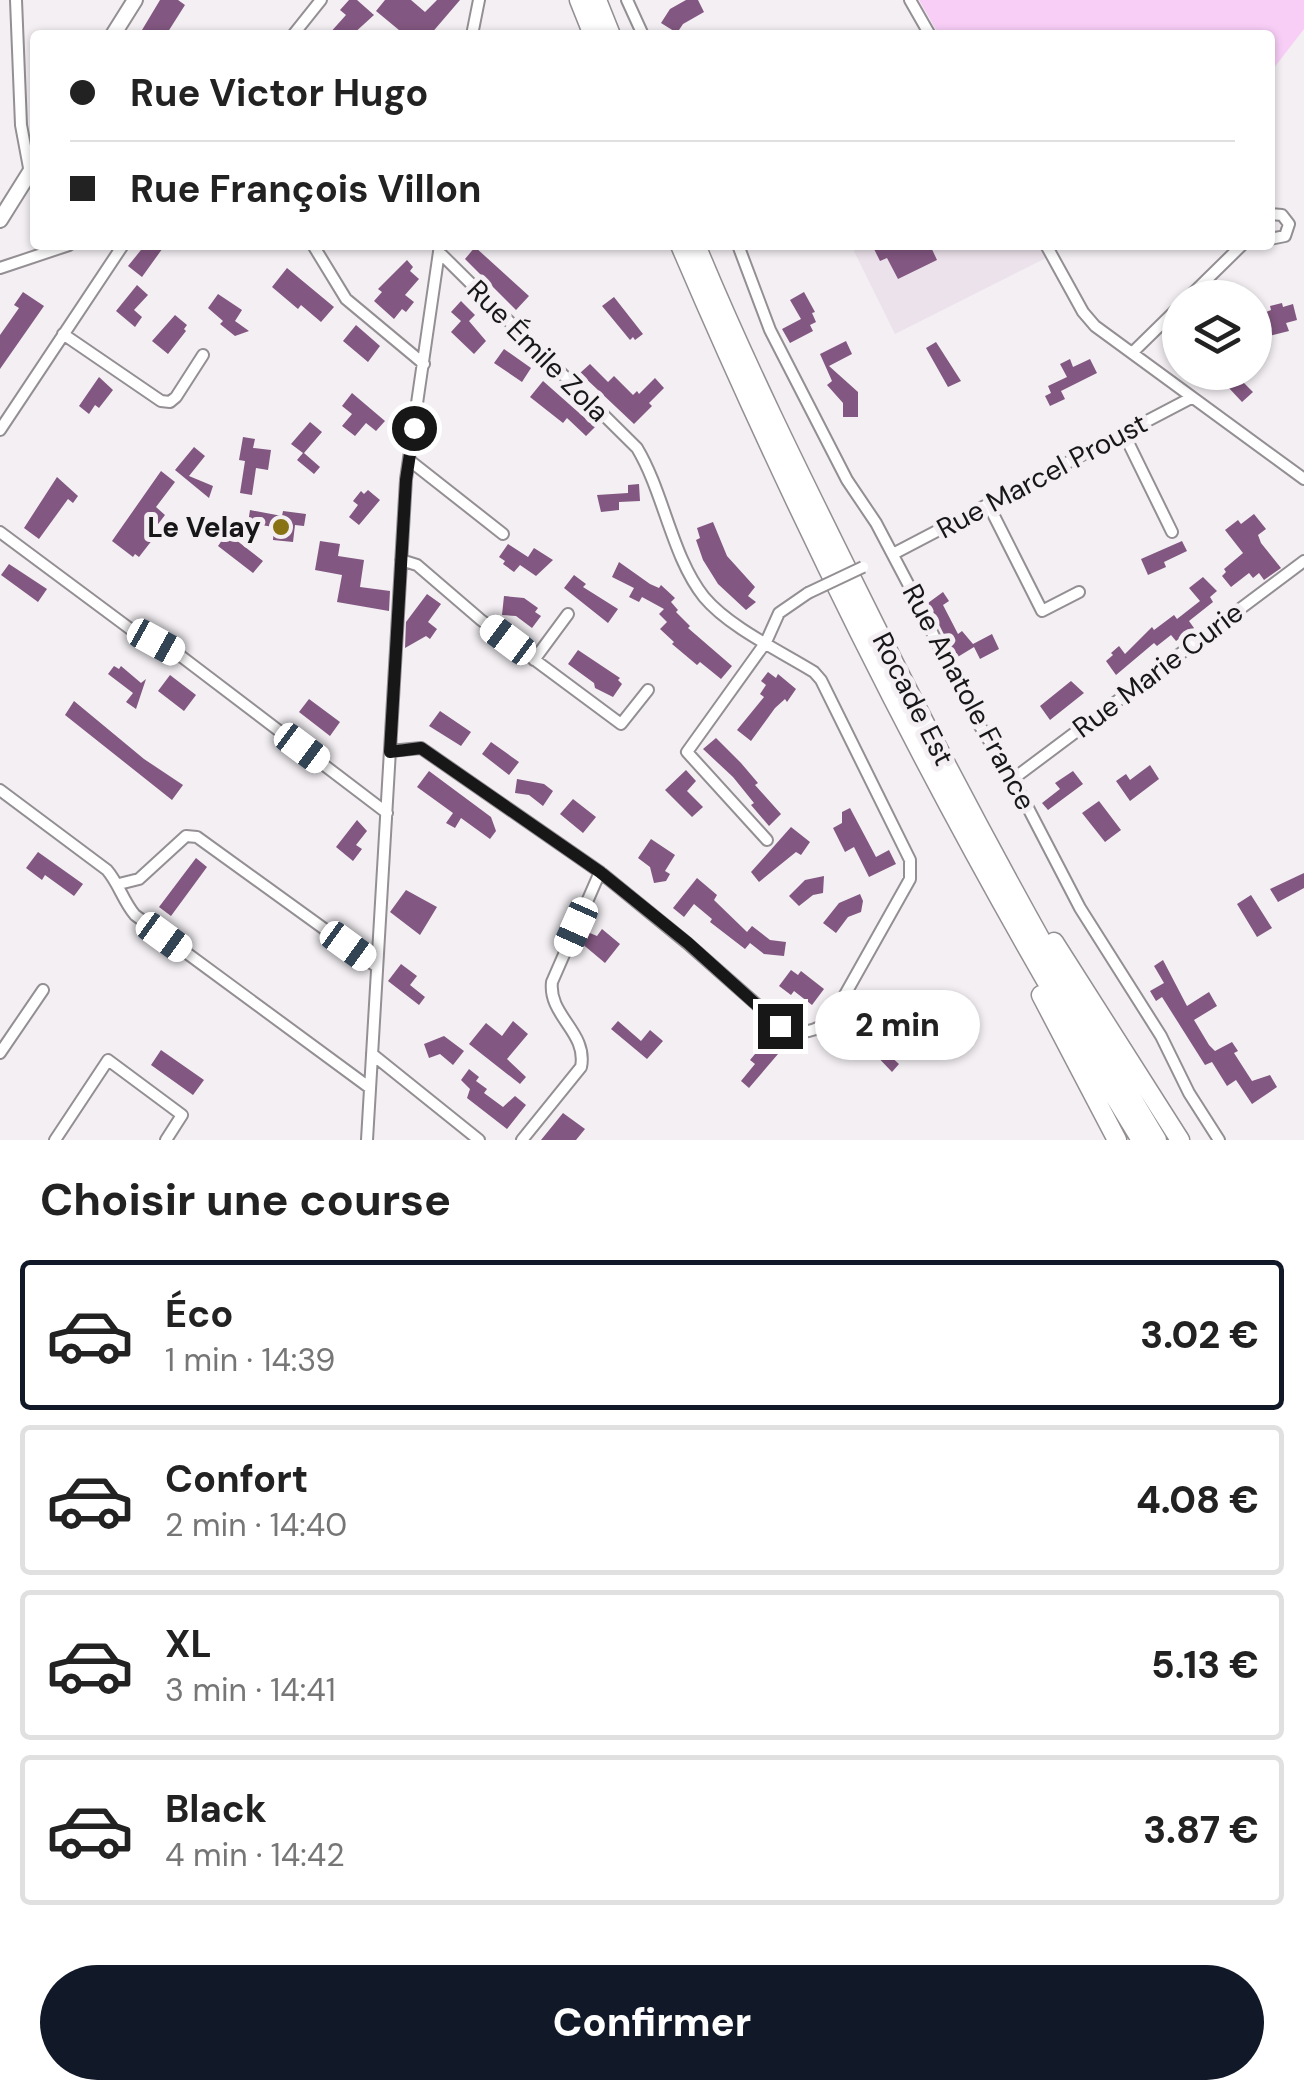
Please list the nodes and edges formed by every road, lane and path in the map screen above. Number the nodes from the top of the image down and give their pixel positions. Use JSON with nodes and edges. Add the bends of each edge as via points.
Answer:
{"nodes":[{"id":1,"x":16,"y":0,"type":"edge"},
{"id":2,"x":134,"y":0,"type":"edge"},
{"id":3,"x":321,"y":0,"type":"edge"},
{"id":4,"x":479,"y":0,"type":"edge"},
{"id":5,"x":579,"y":0,"type":"edge"},
{"id":6,"x":597,"y":0,"type":"edge"},
{"id":7,"x":626,"y":0,"type":"edge"},
{"id":8,"x":910,"y":0,"type":"edge"},
{"id":9,"x":116,"y":30,"type":"edge"},
{"id":10,"x":297,"y":30,"type":"edge"},
{"id":11,"x":473,"y":30,"type":"edge"},
{"id":12,"x":590,"y":30,"type":"edge"},
{"id":13,"x":609,"y":30,"type":"edge"},
{"id":14,"x":640,"y":30,"type":"edge"},
{"id":15,"x":927,"y":30,"type":"edge"},
{"id":16,"x":30,"y":161,"type":"edge"},
{"id":17,"x":30,"y":171,"type":"edge"},
{"id":18,"x":1275,"y":215,"type":"edge"},
{"id":19,"x":0,"y":220,"type":"edge"},
{"id":20,"x":1275,"y":239,"type":"edge"},
{"id":21,"x":54,"y":250,"type":"edge"},
{"id":22,"x":121,"y":250,"type":"edge"},
{"id":23,"x":315,"y":250,"type":"edge"},
{"id":24,"x":439,"y":250,"type":"edge"},
{"id":25,"x":440,"y":250,"type":"edge"},
{"id":26,"x":682,"y":250,"type":"edge"},
{"id":27,"x":698,"y":250,"type":"edge"},
{"id":28,"x":740,"y":250,"type":"edge"},
{"id":29,"x":1049,"y":250,"type":"edge"},
{"id":30,"x":1237,"y":250,"type":"edge"},
{"id":31,"x":0,"y":268,"type":"edge"},
{"id":32,"x":1206,"y":280,"type":"edge"},
{"id":33,"x":1162,"y":324,"type":"edge"},
{"id":34,"x":64,"y":334,"type":"junction"},
{"id":35,"x":1132,"y":353,"type":"junction"},
{"id":36,"x":204,"y":355,"type":"dead end"},
{"id":37,"x":424,"y":364,"type":"junction"},
{"id":38,"x":1191,"y":398,"type":"junction"},
{"id":39,"x":0,"y":430,"type":"edge"},
{"id":40,"x":1124,"y":434,"type":"junction"},
{"id":41,"x":409,"y":460,"type":"junction"},
{"id":42,"x":1304,"y":479,"type":"edge"},
{"id":43,"x":988,"y":504,"type":"junction"},
{"id":44,"x":0,"y":532,"type":"edge"},
{"id":45,"x":1172,"y":532,"type":"dead end"},
{"id":46,"x":502,"y":534,"type":"dead end"},
{"id":47,"x":893,"y":554,"type":"junction"},
{"id":48,"x":400,"y":560,"type":"junction"},
{"id":49,"x":1304,"y":560,"type":"edge"},
{"id":50,"x":863,"y":567,"type":"dead end"},
{"id":51,"x":1080,"y":592,"type":"dead end"},
{"id":52,"x":568,"y":614,"type":"dead end"},
{"id":53,"x":766,"y":642,"type":"junction"},
{"id":54,"x":534,"y":660,"type":"junction"},
{"id":55,"x":648,"y":690,"type":"dead end"},
{"id":56,"x":390,"y":752,"type":"junction"},
{"id":57,"x":1013,"y":779,"type":"junction"},
{"id":58,"x":4,"y":792,"type":"edge"},
{"id":59,"x":0,"y":807,"type":"edge"},
{"id":60,"x":387,"y":813,"type":"junction"},
{"id":61,"x":767,"y":840,"type":"dead end"},
{"id":62,"x":600,"y":872,"type":"junction"},
{"id":63,"x":119,"y":884,"type":"junction"},
{"id":64,"x":1009,"y":884,"type":"junction"},
{"id":65,"x":1012,"y":921,"type":"junction"},
{"id":66,"x":377,"y":967,"type":"junction"},
{"id":67,"x":42,"y":990,"type":"dead end"},
{"id":68,"x":0,"y":1053,"type":"edge"},
{"id":69,"x":372,"y":1054,"type":"junction"},
{"id":70,"x":370,"y":1088,"type":"junction"},
{"id":71,"x":55,"y":1140,"type":"edge"},
{"id":72,"x":166,"y":1140,"type":"edge"},
{"id":73,"x":367,"y":1140,"type":"edge"},
{"id":74,"x":480,"y":1140,"type":"edge"},
{"id":75,"x":522,"y":1140,"type":"edge"},
{"id":76,"x":1117,"y":1140,"type":"edge"},
{"id":77,"x":1140,"y":1140,"type":"edge"},
{"id":78,"x":1156,"y":1140,"type":"edge"},
{"id":79,"x":1180,"y":1140,"type":"edge"},
{"id":80,"x":1218,"y":1140,"type":"edge"}],
"edges":[{"from":1,"to":16,"type":"street","via":[[20,125]]},
{"from":2,"to":9,"type":"main road"},
{"from":3,"to":10,"type":"street"},
{"from":4,"to":11,"type":"street"},
{"from":5,"to":12,"type":"highway"},
{"from":6,"to":13,"type":"highway"},
{"from":7,"to":14,"type":"street"},
{"from":8,"to":15,"type":"street"},
{"from":17,"to":19,"type":"main road"},
{"from":18,"to":20,"type":"street","via":[[1285,217],[1289,229]]},
{"from":21,"to":31,"type":"street"},
{"from":22,"to":34,"type":"street"},
{"from":23,"to":37,"type":"street","via":[[346,298]]},
{"from":24,"to":37,"type":"street"},
{"from":25,"to":53,"type":"street","name":"Rue Émile Zola","via":[[637,448],[704,596]]},
{"from":26,"to":65,"type":"highway","name":"Rocade Est","via":[[882,676]]},
{"from":27,"to":64,"type":"highway","name":"Rocade Est","via":[[910,698]]},
{"from":28,"to":47,"type":"street","name":"Rue Anatole France","via":[[770,330]]},
{"from":29,"to":35,"type":"street","via":[[1083,312]]},
{"from":30,"to":32,"type":"street"},
{"from":33,"to":35,"type":"street"},
{"from":34,"to":36,"type":"street","via":[[162,401],[176,397]]},
{"from":34,"to":39,"type":"street"},
{"from":35,"to":38,"type":"street"},
{"from":37,"to":41,"type":"street"},
{"from":38,"to":40,"type":"street","name":"Rue Marcel Proust"},
{"from":38,"to":42,"type":"street"},
{"from":40,"to":43,"type":"street","name":"Rue Marcel Proust"},
{"from":40,"to":45,"type":"street"},
{"from":41,"to":46,"type":"street"},
{"from":41,"to":48,"type":"street"},
{"from":43,"to":47,"type":"street","name":"Rue Marcel Proust"},
{"from":43,"to":51,"type":"street","via":[[1042,610]]},
{"from":44,"to":60,"type":"street","via":[[129,628],[182,657]]},
{"from":47,"to":57,"type":"street","name":"Rue Anatole France","via":[[968,707]]},
{"from":48,"to":54,"type":"street","via":[[417,565]]},
{"from":48,"to":56,"type":"street"},
{"from":49,"to":57,"type":"street","name":"Rue Marie Curie"},
{"from":50,"to":53,"type":"street","bridge":true,"via":[[778,613]]},
{"from":52,"to":54,"type":"street"},
{"from":53,"to":61,"type":"street","via":[[688,752]]},
{"from":53,"to":62,"type":"street","name":"Rue Émile Zola","via":[[821,680],[910,860],[910,879],[895,910],[833,1016],[807,1032],[780,1026]]},
{"from":54,"to":55,"type":"street","via":[[621,724]]},
{"from":56,"to":60,"type":"street"},
{"from":56,"to":62,"type":"street","via":[[421,748]]},
{"from":57,"to":80,"type":"street","name":"Rue Anatole France","via":[[1080,908]]},
{"from":58,"to":59,"type":"street"},
{"from":58,"to":63,"type":"street"},
{"from":60,"to":66,"type":"street"},
{"from":62,"to":75,"type":"street","via":[[552,982],[553,1003],[580,1040],[580,1067]]},
{"from":63,"to":66,"type":"street","via":[[138,879],[186,836],[197,837]]},
{"from":63,"to":70,"type":"street","via":[[134,915]]},
{"from":64,"to":78,"type":"highway","name":"Rocade Est"},
{"from":64,"to":79,"type":"highway","via":[[1025,897]]},
{"from":65,"to":76,"type":"highway","via":[[1014,940]]},
{"from":65,"to":77,"type":"highway","name":"Rocade Est"},
{"from":66,"to":69,"type":"street"},
{"from":67,"to":68,"type":"street"},
{"from":69,"to":70,"type":"street"},
{"from":69,"to":74,"type":"street"},
{"from":70,"to":73,"type":"street"},
{"from":71,"to":72,"type":"street","via":[[108,1060],[182,1115]]}]}
